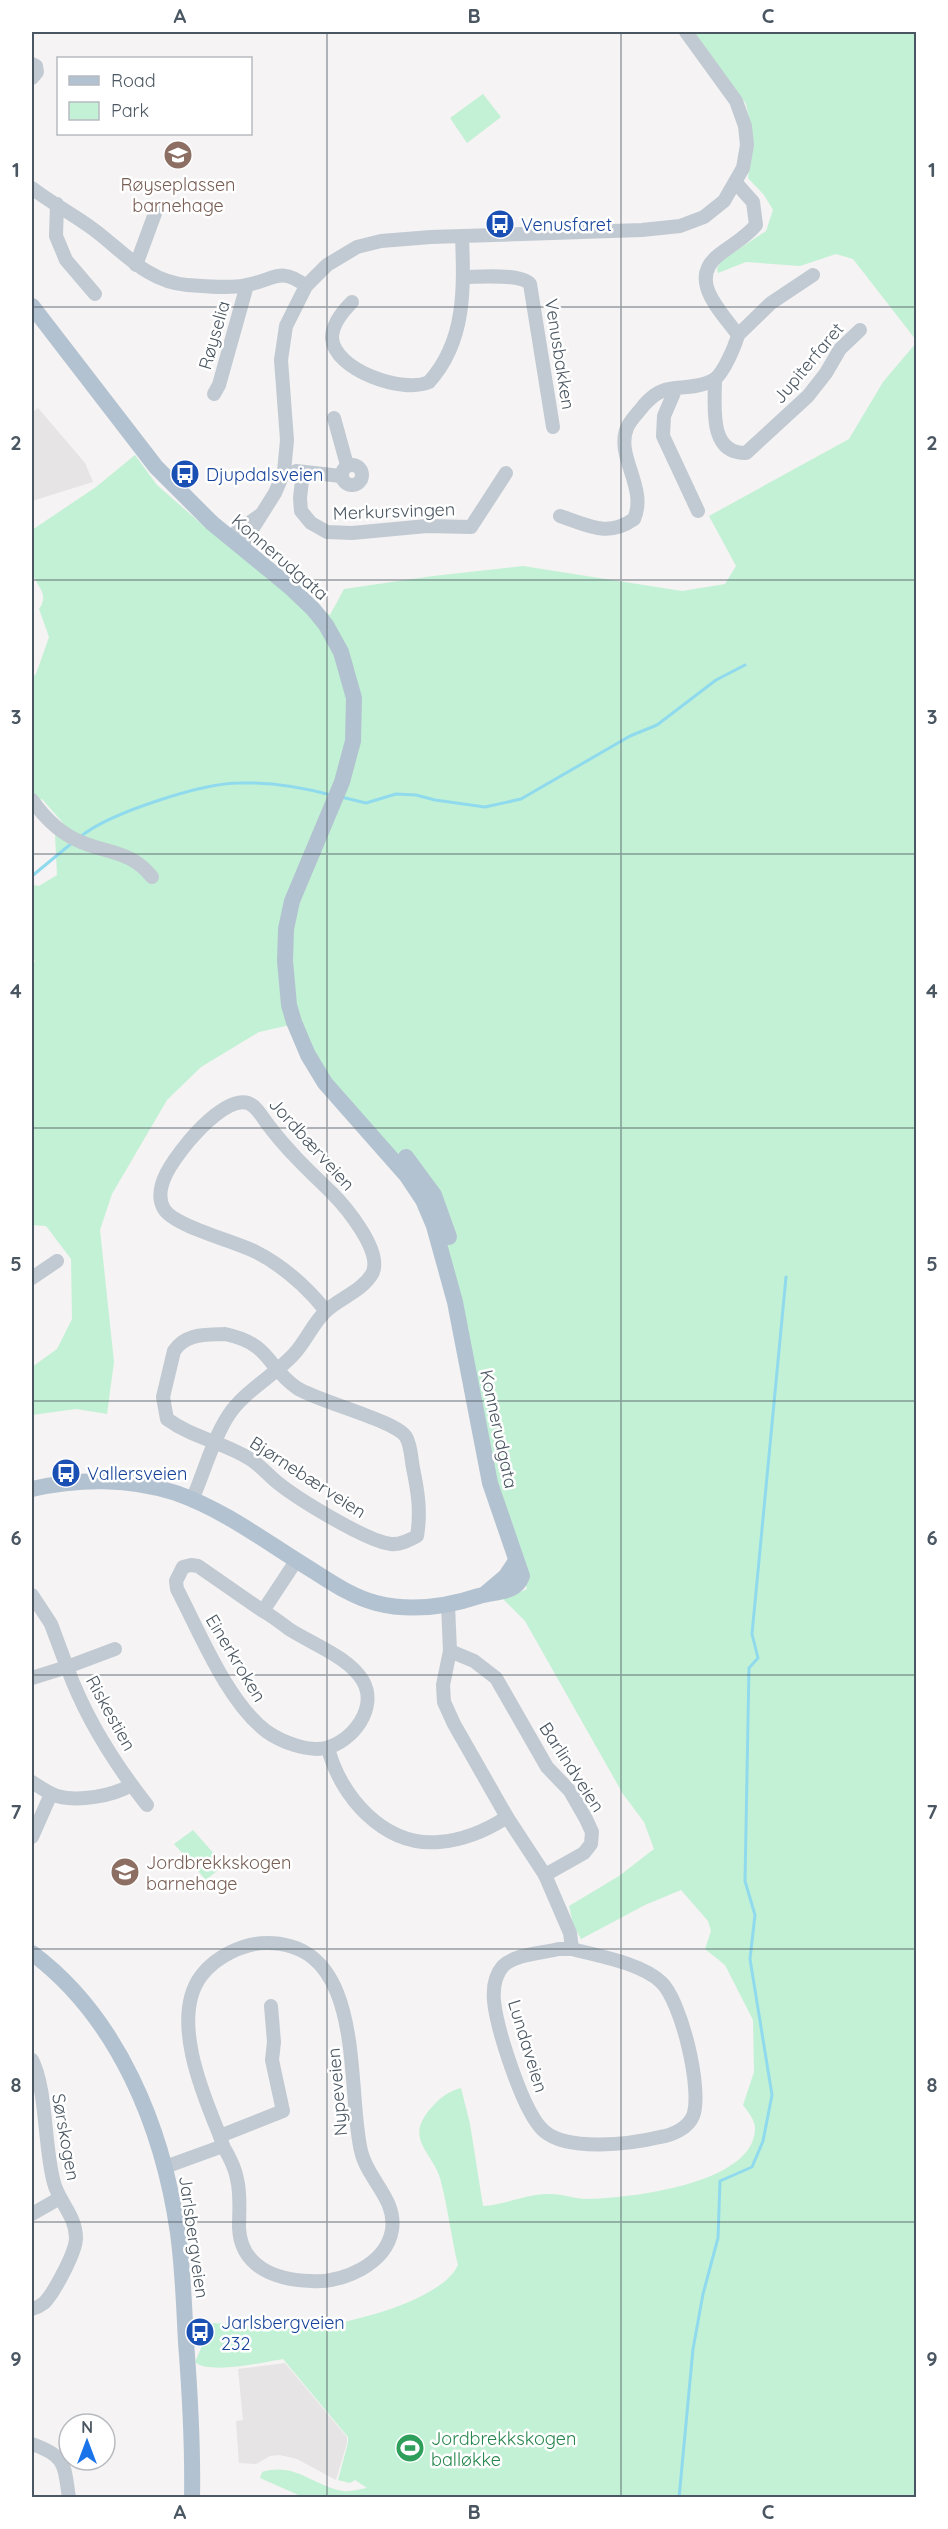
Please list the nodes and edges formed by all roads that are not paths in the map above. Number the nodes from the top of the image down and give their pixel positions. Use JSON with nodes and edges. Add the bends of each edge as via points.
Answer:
{"nodes":[{"id":1,"x":686,"y":32,"type":"edge"},
{"id":2,"x":32,"y":64,"type":"edge"},
{"id":3,"x":32,"y":78,"type":"edge"},
{"id":4,"x":736,"y":183,"type":"junction"},
{"id":5,"x":32,"y":188,"type":"edge"},
{"id":6,"x":57,"y":204,"type":"junction"},
{"id":7,"x":157,"y":208,"type":"dead end"},
{"id":8,"x":462,"y":236,"type":"junction"},
{"id":9,"x":136,"y":265,"type":"junction"},
{"id":10,"x":813,"y":275,"type":"dead end"},
{"id":11,"x":464,"y":277,"type":"junction"},
{"id":12,"x":248,"y":285,"type":"junction"},
{"id":13,"x":306,"y":286,"type":"junction"},
{"id":14,"x":95,"y":294,"type":"dead end"},
{"id":15,"x":352,"y":302,"type":"dead end"},
{"id":16,"x":32,"y":306,"type":"edge"},
{"id":17,"x":860,"y":330,"type":"dead end"},
{"id":18,"x":738,"y":335,"type":"junction"},
{"id":19,"x":715,"y":379,"type":"junction"},
{"id":20,"x":676,"y":388,"type":"junction"},
{"id":21,"x":214,"y":394,"type":"dead end"},
{"id":22,"x":334,"y":418,"type":"dead end"},
{"id":23,"x":553,"y":427,"type":"dead end"},
{"id":24,"x":284,"y":468,"type":"junction"},
{"id":25,"x":303,"y":472,"type":"junction"},
{"id":26,"x":506,"y":473,"type":"dead end"},
{"id":27,"x":698,"y":511,"type":"dead end"},
{"id":28,"x":560,"y":516,"type":"dead end"},
{"id":29,"x":235,"y":542,"type":"junction"},
{"id":30,"x":32,"y":800,"type":"edge"},
{"id":31,"x":152,"y":877,"type":"dead end"},
{"id":32,"x":57,"y":1261,"type":"dead end"},
{"id":33,"x":32,"y":1278,"type":"edge"},
{"id":34,"x":326,"y":1311,"type":"junction"},
{"id":35,"x":278,"y":1368,"type":"junction"},
{"id":36,"x":216,"y":1444,"type":"junction"},
{"id":37,"x":32,"y":1489,"type":"edge"},
{"id":38,"x":192,"y":1500,"type":"junction"},
{"id":39,"x":296,"y":1561,"type":"junction"},
{"id":40,"x":32,"y":1594,"type":"edge"},
{"id":41,"x":448,"y":1605,"type":"junction"},
{"id":42,"x":263,"y":1611,"type":"junction"},
{"id":43,"x":115,"y":1649,"type":"dead end"},
{"id":44,"x":450,"y":1651,"type":"junction"},
{"id":45,"x":67,"y":1667,"type":"junction"},
{"id":46,"x":32,"y":1678,"type":"edge"},
{"id":47,"x":328,"y":1748,"type":"junction"},
{"id":48,"x":32,"y":1782,"type":"edge"},
{"id":49,"x":131,"y":1785,"type":"junction"},
{"id":50,"x":51,"y":1794,"type":"junction"},
{"id":51,"x":147,"y":1804,"type":"dead end"},
{"id":52,"x":507,"y":1816,"type":"junction"},
{"id":53,"x":32,"y":1837,"type":"edge"},
{"id":54,"x":545,"y":1875,"type":"junction"},
{"id":55,"x":572,"y":1949,"type":"junction"},
{"id":56,"x":32,"y":1953,"type":"edge"},
{"id":57,"x":271,"y":2006,"type":"dead end"},
{"id":58,"x":32,"y":2060,"type":"edge"},
{"id":59,"x":222,"y":2141,"type":"junction"},
{"id":60,"x":165,"y":2167,"type":"junction"},
{"id":61,"x":60,"y":2198,"type":"junction"},
{"id":62,"x":32,"y":2214,"type":"edge"},
{"id":63,"x":32,"y":2309,"type":"edge"},
{"id":64,"x":32,"y":2444,"type":"edge"},
{"id":65,"x":69,"y":2498,"type":"edge"},
{"id":66,"x":192,"y":2498,"type":"edge"}],
"edges":[{"from":1,"to":4,"type":"street","via":[[736,101],[743,118],[747,146]]},
{"from":2,"to":3,"type":"street","via":[[37,72]]},
{"from":4,"to":8,"type":"street","via":[[717,208],[680,226]]},
{"from":4,"to":18,"type":"street","via":[[753,202],[756,225],[712,260],[704,280],[707,291]]},
{"from":5,"to":6,"type":"street"},
{"from":6,"to":9,"type":"street"},
{"from":6,"to":14,"type":"street","via":[[56,236],[66,260]]},
{"from":7,"to":9,"type":"street"},
{"from":8,"to":11,"type":"street"},
{"from":8,"to":13,"type":"street","via":[[363,245],[327,265]]},
{"from":9,"to":12,"type":"street","via":[[163,280],[184,285]]},
{"from":10,"to":18,"type":"street","via":[[771,303]]},
{"from":11,"to":15,"type":"street","via":[[457,335],[429,382],[406,385],[374,378],[340,356],[332,339],[334,328]]},
{"from":11,"to":23,"type":"street","name":"Venusbakken","via":[[528,280]]},
{"from":12,"to":13,"type":"street","via":[[277,275],[294,278]]},
{"from":12,"to":21,"type":"street","name":"Røyselia"},
{"from":13,"to":24,"type":"street","via":[[282,337],[287,440]]},
{"from":16,"to":29,"type":"main road","name":"Konnerudgata","via":[[156,466]]},
{"from":17,"to":19,"type":"street","name":"Jupiterfaret","via":[[840,349],[808,396],[746,453],[734,453],[718,436]]},
{"from":18,"to":19,"type":"street"},
{"from":19,"to":20,"type":"street"},
{"from":20,"to":27,"type":"street","via":[[664,416],[663,436]]},
{"from":20,"to":28,"type":"street","via":[[663,389],[648,401],[627,428],[624,443],[639,501],[634,519],[620,529],[612,529]]},
{"from":22,"to":25,"type":"street","via":[[344,471]]},
{"from":24,"to":25,"type":"street"},
{"from":24,"to":29,"type":"street","via":[[275,493]]},
{"from":25,"to":26,"type":"street","name":"Merkursvingen","via":[[301,511],[319,529],[339,533],[471,527]]},
{"from":29,"to":41,"type":"main road","name":"Konnerudgata","via":[[313,609],[341,652],[350,679],[354,712],[352,748],[342,782],[292,901],[286,929],[285,969],[294,1022],[308,1055],[325,1083],[407,1176],[423,1200],[455,1302],[490,1483],[516,1561],[506,1576],[483,1595]]},
{"from":30,"to":31,"type":"street","via":[[68,835],[128,856]]},
{"from":32,"to":33,"type":"street"},
{"from":34,"to":34,"type":"street","name":"Jordbærveien","via":[[309,1289],[276,1264],[237,1243],[176,1219],[164,1209],[161,1190],[172,1163],[207,1122],[229,1106],[247,1103],[255,1108],[291,1153],[344,1205],[367,1240],[372,1274]]},
{"from":34,"to":35,"type":"street","via":[[302,1346]]},
{"from":35,"to":36,"type":"street","via":[[228,1416]]},
{"from":35,"to":36,"type":"street","via":[[264,1351],[241,1337],[199,1335],[179,1344],[165,1386],[165,1412],[180,1429]]},
{"from":35,"to":36,"type":"street","name":"Bjørnebærveien","via":[[294,1386],[313,1397],[386,1422],[406,1437],[420,1502],[417,1536],[401,1544],[378,1541],[291,1492],[250,1459]]},
{"from":36,"to":38,"type":"street"},
{"from":37,"to":38,"type":"main road","via":[[74,1481],[114,1482],[158,1488]]},
{"from":38,"to":39,"type":"main road"},
{"from":39,"to":41,"type":"main road","via":[[344,1590],[378,1604],[411,1608]]},
{"from":39,"to":42,"type":"street"},
{"from":40,"to":45,"type":"street","via":[[51,1624]]},
{"from":41,"to":44,"type":"street"},
{"from":42,"to":47,"type":"street","name":"Einerkroken","via":[[349,1666],[364,1682],[364,1717],[348,1737]]},
{"from":42,"to":47,"type":"street","name":"Einerkroken","via":[[198,1566],[191,1564],[178,1573],[177,1590],[202,1641],[249,1715],[282,1740],[304,1747]]},
{"from":43,"to":45,"type":"street"},
{"from":44,"to":52,"type":"street","via":[[442,1685],[444,1702]]},
{"from":44,"to":54,"type":"street","name":"Barlindveien","via":[[474,1660],[496,1678],[547,1767],[570,1791],[592,1832],[591,1845],[584,1853]]},
{"from":45,"to":46,"type":"street","name":"Riskestien"},
{"from":45,"to":49,"type":"street","name":"Riskestien","via":[[92,1724]]},
{"from":47,"to":52,"type":"street","via":[[340,1779],[360,1808],[406,1838],[438,1842],[460,1838]]},
{"from":48,"to":50,"type":"street"},
{"from":49,"to":50,"type":"street","via":[[120,1792],[89,1797]]},
{"from":49,"to":51,"type":"street","name":"Riskestien"},
{"from":50,"to":53,"type":"street"},
{"from":52,"to":54,"type":"street"},
{"from":54,"to":55,"type":"street","via":[[570,1933]]},
{"from":55,"to":55,"type":"street","name":"Lundaveien","via":[[513,1960],[498,1973],[494,1986],[505,2046],[536,2121],[545,2132],[583,2143],[652,2139],[684,2127],[694,2112],[695,2087],[672,1997],[649,1972]]},
{"from":56,"to":60,"type":"main road","name":"Jarlsbergveien","via":[[78,1995],[113,2045],[142,2102]]},
{"from":57,"to":59,"type":"street","via":[[272,2060],[283,2111]]},
{"from":58,"to":61,"type":"street","name":"Sørskogen","via":[[52,2176]]},
{"from":59,"to":59,"type":"street","name":"Nypeveien","via":[[194,2062],[189,2028],[192,1992],[205,1970],[229,1953],[258,1943],[290,1945],[304,1951],[326,1971],[342,2008],[353,2060],[356,2125],[362,2155],[388,2201],[392,2218],[387,2243],[366,2266],[336,2279],[304,2281],[267,2274],[251,2260],[241,2242],[238,2179]]},
{"from":59,"to":60,"type":"street"},
{"from":60,"to":66,"type":"main road","name":"Jarlsbergveien","via":[[183,2289]]},
{"from":61,"to":62,"type":"street"},
{"from":61,"to":63,"type":"street","name":"Sørskogen","via":[[75,2223],[74,2252],[45,2302]]},
{"from":64,"to":65,"type":"street","via":[[59,2457],[65,2466]]}]}
